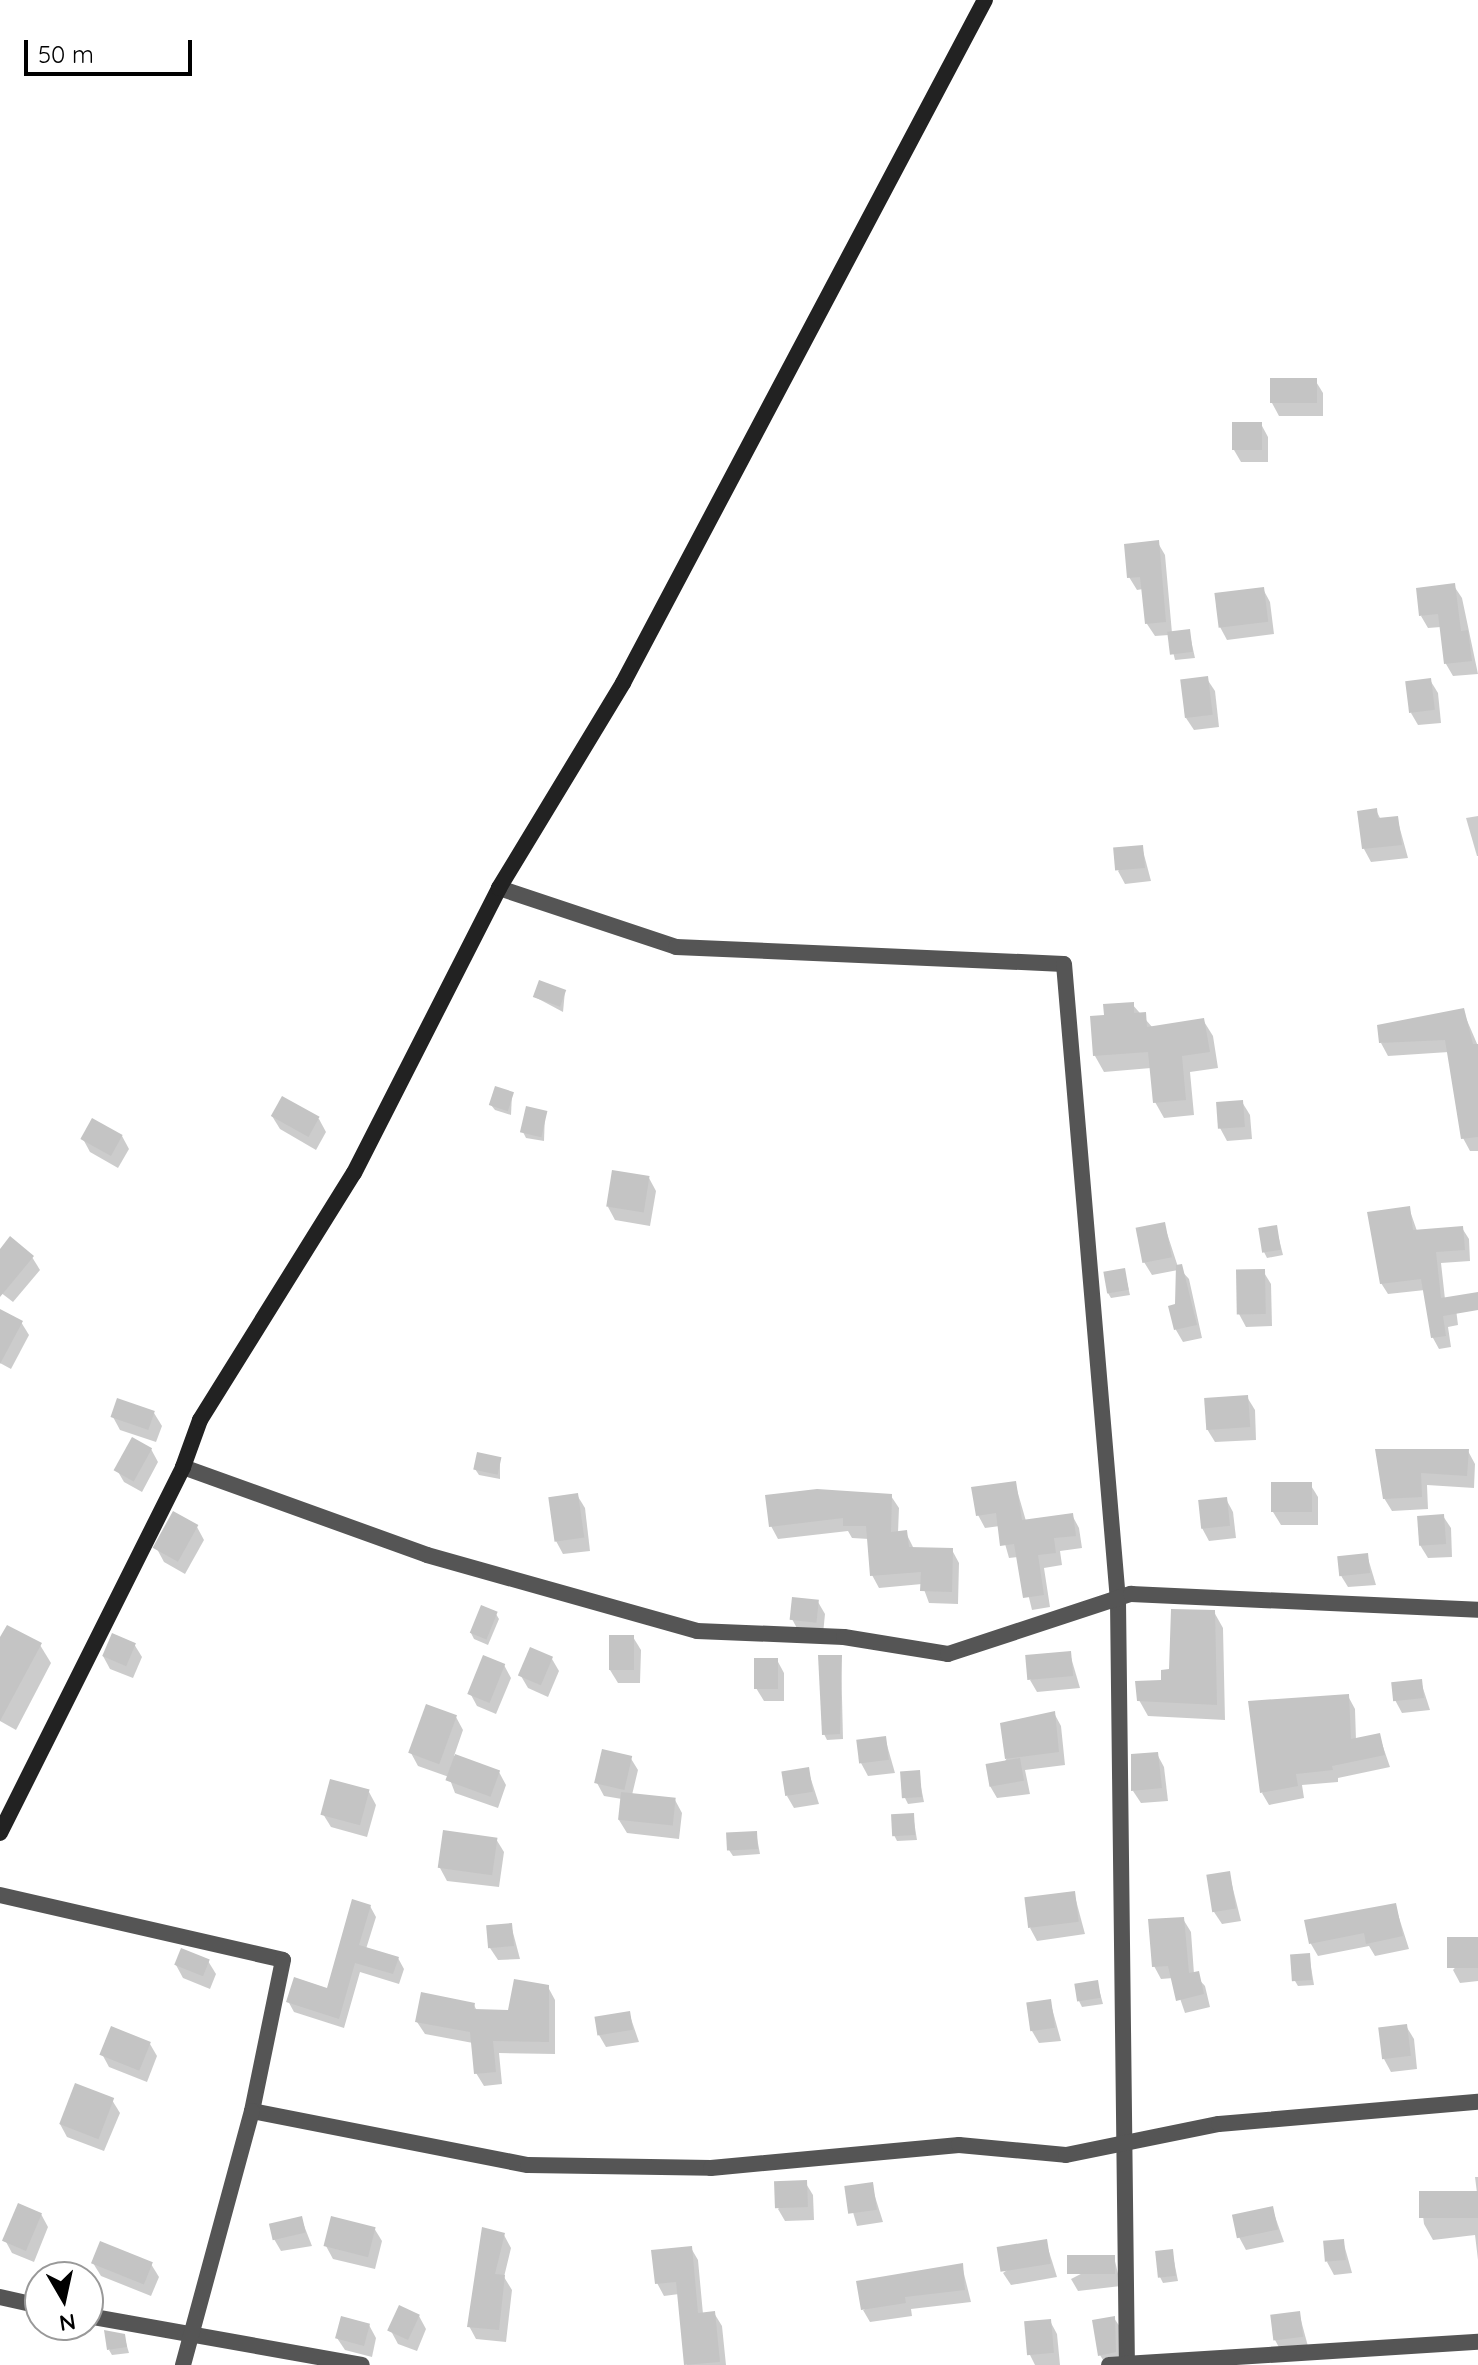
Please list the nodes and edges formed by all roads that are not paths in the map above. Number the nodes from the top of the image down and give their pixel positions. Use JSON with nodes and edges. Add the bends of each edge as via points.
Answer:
{"nodes":[{"id":1,"x":985,"y":0,"type":"edge"},
{"id":2,"x":499,"y":888,"type":"junction"},
{"id":3,"x":183,"y":1467,"type":"junction"},
{"id":4,"x":1118,"y":1601,"type":"junction"},
{"id":5,"x":1478,"y":1610,"type":"edge"},
{"id":6,"x":0,"y":1833,"type":"edge"},
{"id":7,"x":0,"y":1895,"type":"edge"},
{"id":8,"x":1478,"y":2102,"type":"edge"},
{"id":9,"x":252,"y":2111,"type":"junction"},
{"id":10,"x":1124,"y":2143,"type":"junction"},
{"id":11,"x":0,"y":2297,"type":"edge"},
{"id":12,"x":24,"y":2302,"type":"edge"},
{"id":13,"x":104,"y":2319,"type":"edge"},
{"id":14,"x":190,"y":2338,"type":"junction"},
{"id":15,"x":1478,"y":2342,"type":"edge"},
{"id":16,"x":1121,"y":2364,"type":"edge"},
{"id":17,"x":183,"y":2365,"type":"edge"},
{"id":18,"x":362,"y":2365,"type":"edge"}],
"edges":[{"from":1,"to":2,"type":"street","via":[[623,683]]},
{"from":2,"to":3,"type":"street","via":[[354,1173],[200,1420]]},
{"from":2,"to":4,"type":"street","via":[[676,947],[1064,964]]},
{"from":3,"to":4,"type":"street","via":[[427,1555],[697,1631],[844,1637],[948,1654]]},
{"from":3,"to":6,"type":"street"},
{"from":4,"to":5,"type":"street","via":[[1131,1594]]},
{"from":4,"to":10,"type":"street"},
{"from":7,"to":9,"type":"street","via":[[283,1960]]},
{"from":8,"to":10,"type":"street","via":[[1219,2124]]},
{"from":9,"to":10,"type":"street","via":[[500,2160],[589,2168],[711,2168],[959,2145],[1066,2155]]},
{"from":9,"to":14,"type":"street"},
{"from":10,"to":16,"type":"street"},
{"from":11,"to":12,"type":"street"},
{"from":13,"to":14,"type":"street"},
{"from":14,"to":17,"type":"street"},
{"from":14,"to":18,"type":"street"},
{"from":15,"to":16,"type":"street"}]}
